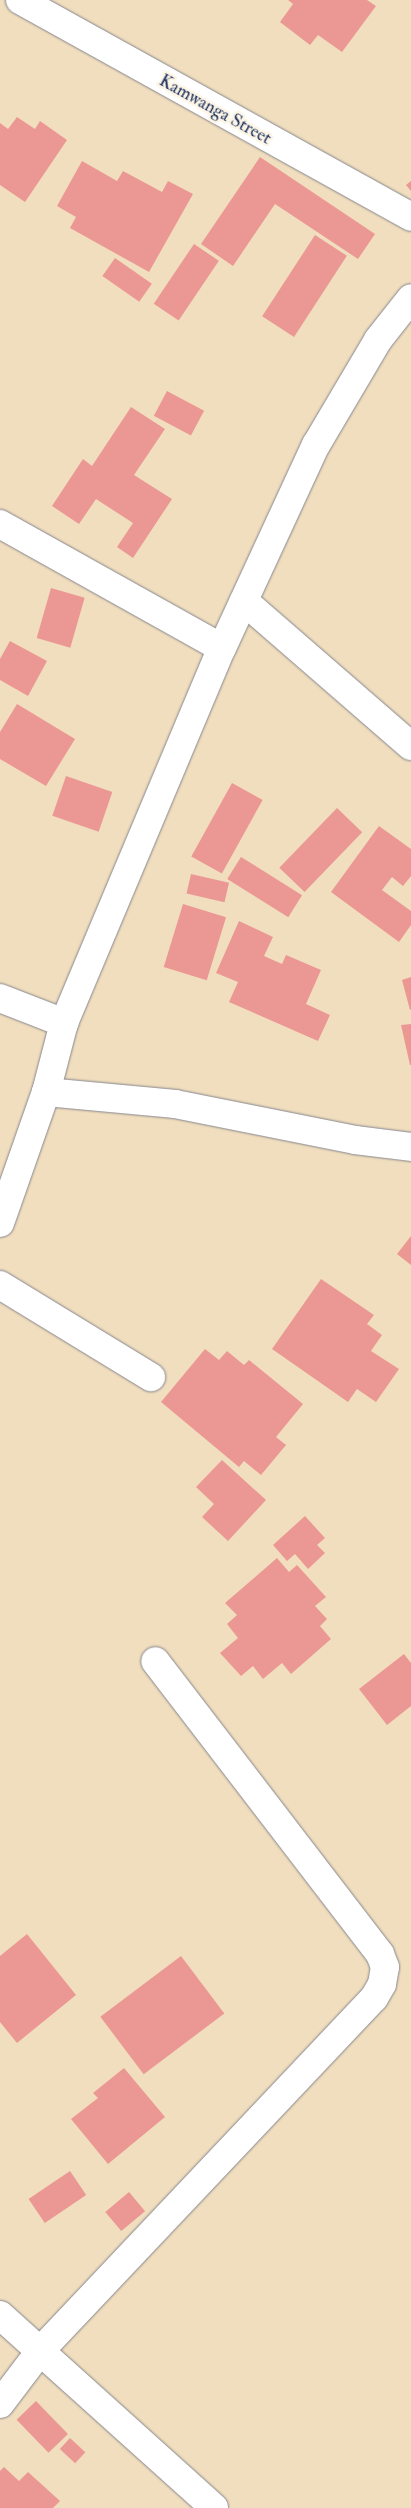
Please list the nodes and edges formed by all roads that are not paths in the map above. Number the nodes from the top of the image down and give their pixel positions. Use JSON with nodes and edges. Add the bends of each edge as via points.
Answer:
{"nodes":[{"id":1,"x":20,"y":0,"type":"edge"},
{"id":2,"x":411,"y":216,"type":"edge"},
{"id":3,"x":411,"y":298,"type":"edge"},
{"id":4,"x":0,"y":524,"type":"edge"},
{"id":5,"x":244,"y":601,"type":"junction"},
{"id":6,"x":222,"y":648,"type":"junction"},
{"id":7,"x":411,"y":746,"type":"edge"},
{"id":8,"x":0,"y":998,"type":"edge"},
{"id":9,"x":64,"y":1023,"type":"junction"},
{"id":10,"x":46,"y":1092,"type":"junction"},
{"id":11,"x":411,"y":1147,"type":"edge"},
{"id":12,"x":0,"y":1222,"type":"edge"},
{"id":13,"x":0,"y":1285,"type":"edge"},
{"id":14,"x":151,"y":1377,"type":"dead end"},
{"id":15,"x":155,"y":1662,"type":"dead end"},
{"id":16,"x":0,"y":2315,"type":"edge"},
{"id":17,"x":41,"y":2350,"type":"junction"},
{"id":18,"x":0,"y":2404,"type":"edge"},
{"id":19,"x":214,"y":2508,"type":"edge"}],
"edges":[{"from":1,"to":2,"type":"street","name":"Kamwanga Street"},
{"from":3,"to":5,"type":"street","via":[[378,340],[316,445]]},
{"from":4,"to":6,"type":"street"},
{"from":5,"to":6,"type":"street"},
{"from":5,"to":7,"type":"street"},
{"from":6,"to":9,"type":"street"},
{"from":8,"to":9,"type":"street"},
{"from":9,"to":10,"type":"street"},
{"from":10,"to":11,"type":"street","via":[[175,1104],[355,1140]]},
{"from":10,"to":12,"type":"street"},
{"from":13,"to":14,"type":"street"},
{"from":15,"to":17,"type":"street","via":[[380,1954],[385,1967],[382,1984],[367,2005]]},
{"from":16,"to":17,"type":"street"},
{"from":17,"to":18,"type":"street"},
{"from":17,"to":19,"type":"street"}]}
